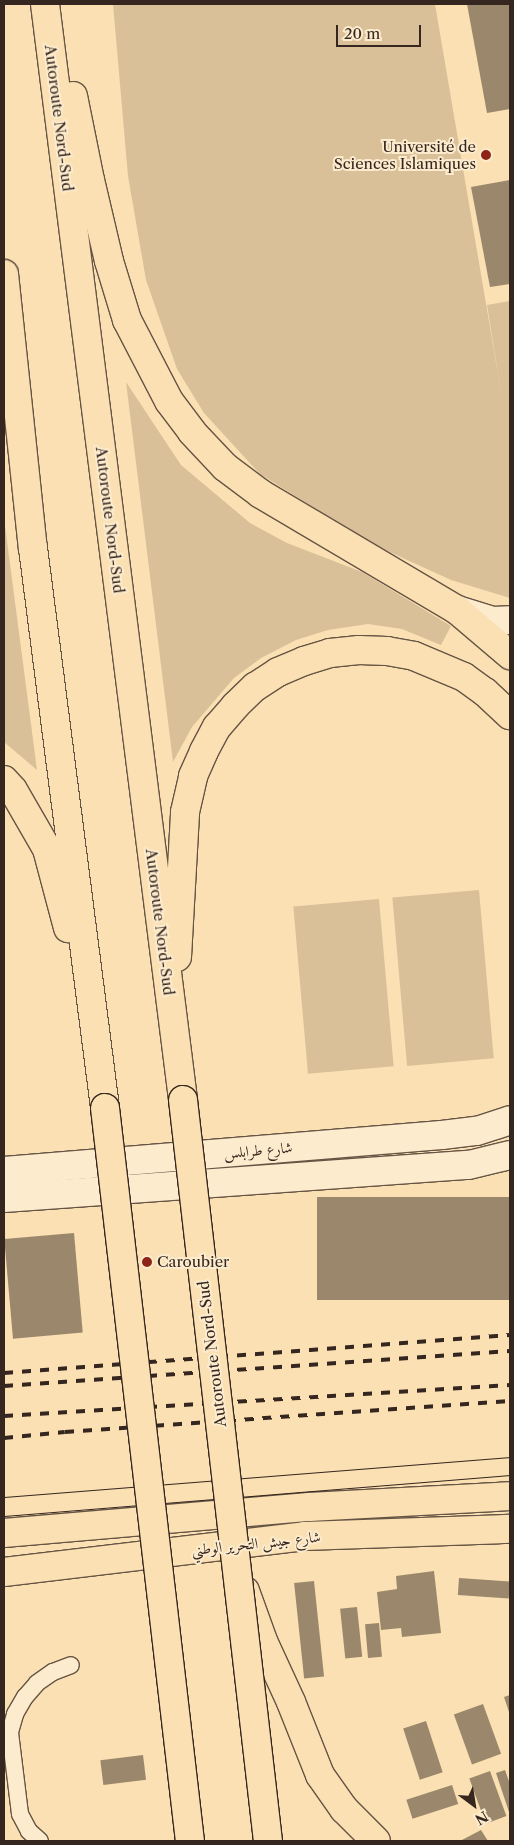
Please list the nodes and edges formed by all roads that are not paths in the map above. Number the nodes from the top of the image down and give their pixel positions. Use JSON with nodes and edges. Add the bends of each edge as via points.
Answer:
{"nodes":[{"id":1,"x":45,"y":4,"type":"edge"},
{"id":2,"x":55,"y":4,"type":"edge"},
{"id":3,"x":4,"y":274,"type":"edge"},
{"id":4,"x":457,"y":610,"type":"junction"},
{"id":5,"x":510,"y":620,"type":"edge"},
{"id":6,"x":510,"y":656,"type":"edge"},
{"id":7,"x":510,"y":715,"type":"edge"},
{"id":8,"x":4,"y":780,"type":"edge"},
{"id":9,"x":174,"y":1031,"type":"junction"},
{"id":10,"x":98,"y":1044,"type":"junction"},
{"id":11,"x":510,"y":1120,"type":"edge"},
{"id":12,"x":510,"y":1155,"type":"edge"},
{"id":13,"x":510,"y":1163,"type":"edge"},
{"id":14,"x":469,"y":1164,"type":"junction"},
{"id":15,"x":4,"y":1171,"type":"edge"},
{"id":16,"x":4,"y":1198,"type":"edge"},
{"id":17,"x":510,"y":1496,"type":"edge"},
{"id":18,"x":510,"y":1529,"type":"edge"},
{"id":19,"x":4,"y":1533,"type":"edge"},
{"id":20,"x":236,"y":1563,"type":"junction"},
{"id":21,"x":4,"y":1572,"type":"edge"},
{"id":22,"x":71,"y":1665,"type":"dead end"},
{"id":23,"x":7,"y":1750,"type":"edge"},
{"id":24,"x":40,"y":1841,"type":"edge"},
{"id":25,"x":190,"y":1841,"type":"edge"},
{"id":26,"x":268,"y":1841,"type":"edge"},
{"id":27,"x":375,"y":1841,"type":"edge"}],
"edges":[{"from":1,"to":9,"type":"highway","name":"Autoroute Nord-Sud"},
{"from":2,"to":4,"type":"highway","via":[[109,261],[127,320],[169,401],[192,432],[225,467],[261,494]]},
{"from":3,"to":10,"type":"highway","via":[[33,548]]},
{"from":4,"to":5,"type":"main road","via":[[493,621]]},
{"from":4,"to":6,"type":"highway"},
{"from":7,"to":9,"type":"highway","via":[[464,677],[414,656],[387,650],[330,653],[304,661],[278,672],[235,706],[217,727],[204,751],[193,776],[185,812]]},
{"from":8,"to":10,"type":"highway","via":[[47,848]]},
{"from":9,"to":20,"type":"highway","name":"Autoroute Nord-Sud","bridge":true},
{"from":10,"to":25,"type":"highway","bridge":true},
{"from":11,"to":15,"type":"main road","name":"شارع طرابلس","via":[[477,1131],[442,1135]]},
{"from":12,"to":14,"type":"main road","name":"شارع طرابلس"},
{"from":13,"to":14,"type":"main road"},
{"from":14,"to":16,"type":"main road","name":"شارع طرابلس"},
{"from":17,"to":19,"type":"highway","name":"شارع جيش التحرير الوطني","via":[[309,1507]]},
{"from":18,"to":21,"type":"highway","name":"شارع جيش التحرير الوطني","via":[[305,1536]]},
{"from":20,"to":26,"type":"highway","name":"Autoroute Nord-Sud","bridge":true},
{"from":20,"to":27,"type":"highway","bridge":true,"via":[[263,1641],[320,1775],[344,1809]]},
{"from":22,"to":23,"type":"lane","via":[[53,1672],[24,1697],[15,1714]]},
{"from":23,"to":24,"type":"lane","via":[[20,1814],[29,1831]]}]}
